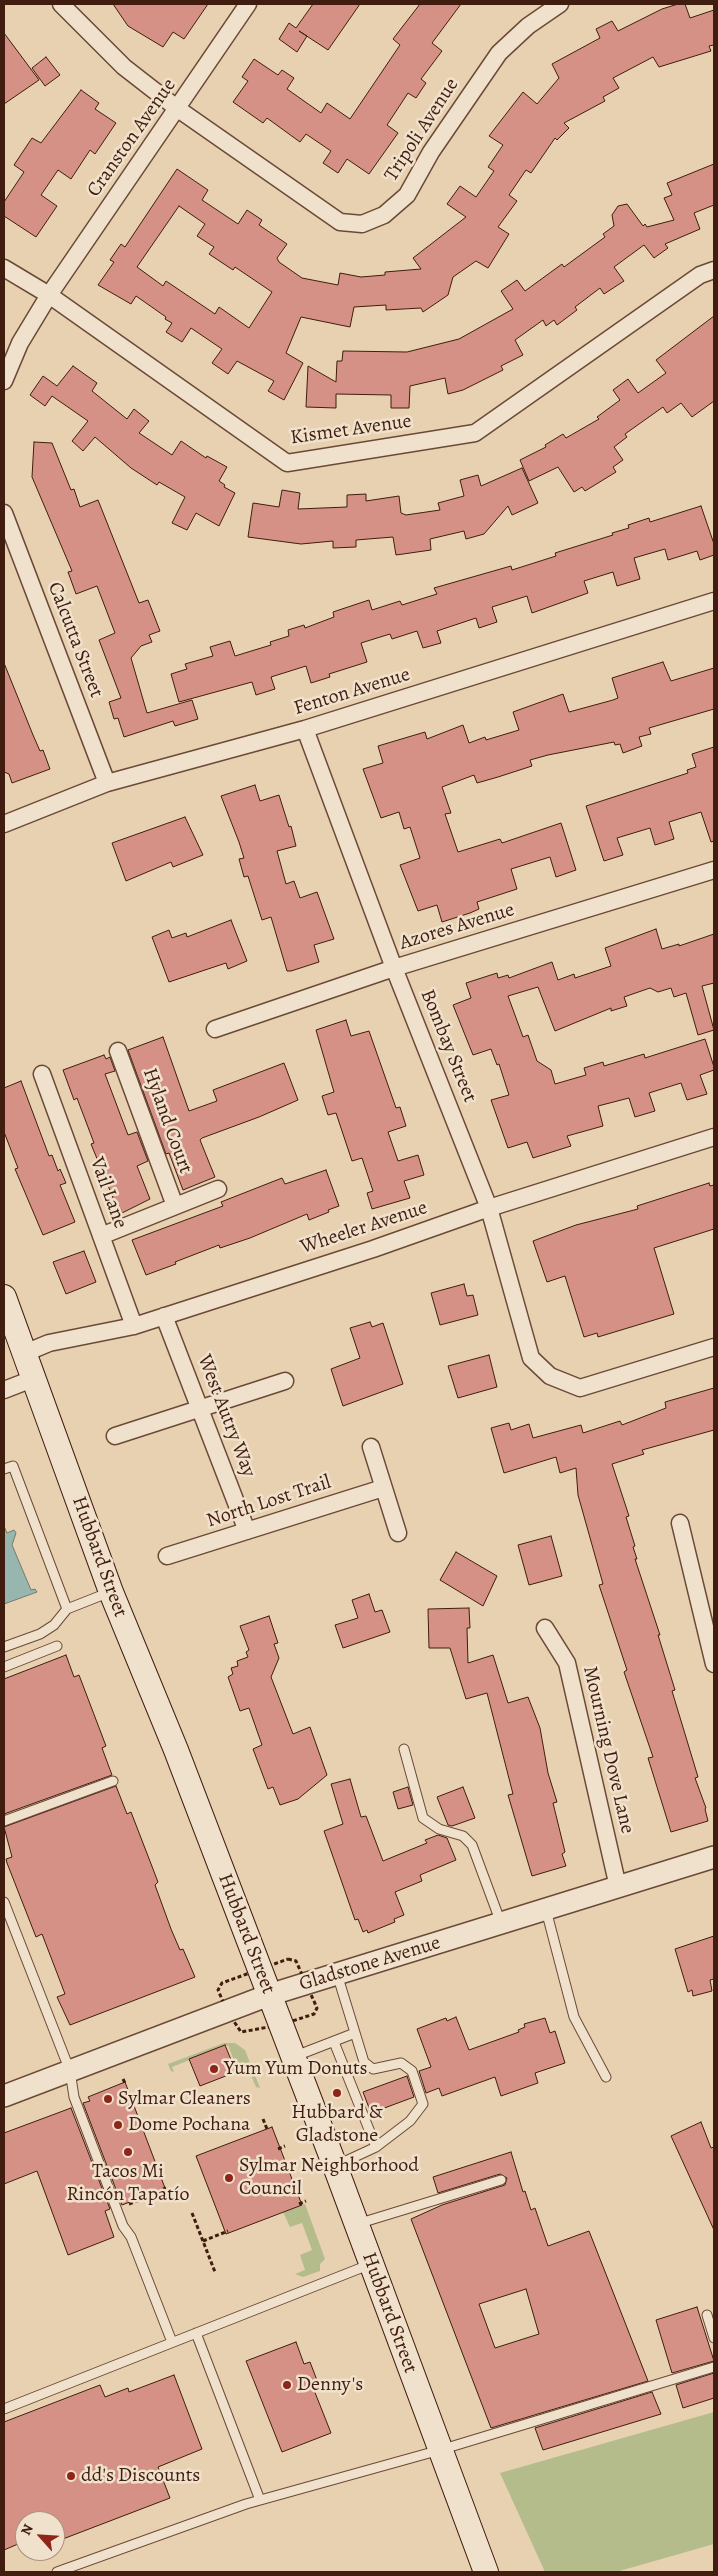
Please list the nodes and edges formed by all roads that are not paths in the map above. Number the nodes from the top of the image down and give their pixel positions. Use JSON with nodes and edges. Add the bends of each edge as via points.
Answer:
{"nodes":[{"id":1,"x":62,"y":4,"type":"edge"},
{"id":2,"x":248,"y":4,"type":"edge"},
{"id":3,"x":560,"y":4,"type":"edge"},
{"id":4,"x":178,"y":109,"type":"junction"},
{"id":5,"x":4,"y":268,"type":"edge"},
{"id":6,"x":714,"y":270,"type":"edge"},
{"id":7,"x":49,"y":295,"type":"junction"},
{"id":8,"x":4,"y":380,"type":"edge"},
{"id":9,"x":4,"y":513,"type":"edge"},
{"id":10,"x":714,"y":602,"type":"edge"},
{"id":11,"x":305,"y":729,"type":"junction"},
{"id":12,"x":107,"y":783,"type":"junction"},
{"id":13,"x":4,"y":824,"type":"edge"},
{"id":14,"x":714,"y":870,"type":"edge"},
{"id":15,"x":394,"y":968,"type":"junction"},
{"id":16,"x":215,"y":1029,"type":"dead end"},
{"id":17,"x":118,"y":1051,"type":"dead end"},
{"id":18,"x":42,"y":1074,"type":"dead end"},
{"id":19,"x":714,"y":1137,"type":"edge"},
{"id":20,"x":218,"y":1189,"type":"dead end"},
{"id":21,"x":175,"y":1206,"type":"junction"},
{"id":22,"x":489,"y":1208,"type":"junction"},
{"id":23,"x":100,"y":1236,"type":"junction"},
{"id":24,"x":4,"y":1297,"type":"edge"},
{"id":25,"x":164,"y":1316,"type":"junction"},
{"id":26,"x":134,"y":1326,"type":"junction"},
{"id":27,"x":714,"y":1347,"type":"edge"},
{"id":28,"x":25,"y":1353,"type":"junction"},
{"id":29,"x":35,"y":1378,"type":"junction"},
{"id":30,"x":285,"y":1382,"type":"dead end"},
{"id":31,"x":4,"y":1390,"type":"edge"},
{"id":32,"x":200,"y":1409,"type":"junction"},
{"id":33,"x":115,"y":1436,"type":"dead end"},
{"id":34,"x":371,"y":1447,"type":"dead end"},
{"id":35,"x":4,"y":1469,"type":"edge"},
{"id":36,"x":383,"y":1488,"type":"junction"},
{"id":37,"x":680,"y":1522,"type":"dead end"},
{"id":38,"x":247,"y":1531,"type":"junction"},
{"id":39,"x":398,"y":1533,"type":"dead end"},
{"id":40,"x":167,"y":1556,"type":"dead end"},
{"id":41,"x":110,"y":1592,"type":"junction"},
{"id":42,"x":67,"y":1609,"type":"junction"},
{"id":43,"x":544,"y":1628,"type":"dead end"},
{"id":44,"x":57,"y":1646,"type":"dead end"},
{"id":45,"x":4,"y":1647,"type":"edge"},
{"id":46,"x":713,"y":1657,"type":"edge"},
{"id":47,"x":4,"y":1667,"type":"edge"},
{"id":48,"x":404,"y":1749,"type":"dead end"},
{"id":49,"x":113,"y":1781,"type":"dead end"},
{"id":50,"x":4,"y":1821,"type":"edge"},
{"id":51,"x":714,"y":1857,"type":"edge"},
{"id":52,"x":618,"y":1887,"type":"junction"},
{"id":53,"x":4,"y":1902,"type":"edge"},
{"id":54,"x":546,"y":1909,"type":"junction"},
{"id":55,"x":501,"y":1923,"type":"junction"},
{"id":56,"x":337,"y":1974,"type":"junction"},
{"id":57,"x":269,"y":1995,"type":"junction"},
{"id":58,"x":355,"y":2033,"type":"junction"},
{"id":59,"x":334,"y":2042,"type":"junction"},
{"id":60,"x":293,"y":2057,"type":"junction"},
{"id":61,"x":70,"y":2071,"type":"junction"},
{"id":62,"x":606,"y":2077,"type":"dead end"},
{"id":63,"x":4,"y":2096,"type":"edge"},
{"id":64,"x":376,"y":2147,"type":"junction"},
{"id":65,"x":335,"y":2166,"type":"junction"},
{"id":66,"x":501,"y":2180,"type":"dead end"},
{"id":67,"x":356,"y":2224,"type":"junction"},
{"id":68,"x":371,"y":2264,"type":"junction"},
{"id":69,"x":707,"y":2315,"type":"dead end"},
{"id":70,"x":196,"y":2333,"type":"junction"},
{"id":71,"x":714,"y":2338,"type":"edge"},
{"id":72,"x":172,"y":2342,"type":"junction"},
{"id":73,"x":714,"y":2366,"type":"edge"},
{"id":74,"x":4,"y":2408,"type":"edge"},
{"id":75,"x":440,"y":2450,"type":"junction"},
{"id":76,"x":260,"y":2500,"type":"junction"},
{"id":77,"x":57,"y":2572,"type":"edge"},
{"id":78,"x":486,"y":2572,"type":"edge"}],
"edges":[{"from":1,"to":4,"type":"street","via":[[124,67]]},
{"from":2,"to":4,"type":"street","name":"Cranston Avenue"},
{"from":3,"to":4,"type":"street","name":"Tripoli Avenue","via":[[528,26],[499,54],[431,152],[407,195],[384,215],[362,224],[340,222]]},
{"from":4,"to":7,"type":"street","name":"Cranston Avenue"},
{"from":5,"to":7,"type":"street","name":"Kismet Avenue"},
{"from":6,"to":7,"type":"street","name":"Kismet Avenue","via":[[700,275],[475,433],[287,463]]},
{"from":7,"to":8,"type":"street","via":[[20,343]]},
{"from":9,"to":12,"type":"street","name":"Calcutta Street"},
{"from":10,"to":11,"type":"street","name":"Fenton Avenue"},
{"from":11,"to":12,"type":"street","name":"Fenton Avenue"},
{"from":11,"to":15,"type":"street","name":"Bombay Street"},
{"from":12,"to":13,"type":"street","name":"Fenton Avenue"},
{"from":14,"to":15,"type":"street","name":"Azores Avenue"},
{"from":15,"to":16,"type":"street","name":"Azores Avenue"},
{"from":15,"to":22,"type":"street","name":"Bombay Street"},
{"from":17,"to":21,"type":"street","name":"Hyland Court"},
{"from":18,"to":23,"type":"street","name":"Vail Lane"},
{"from":19,"to":22,"type":"street","name":"Wheeler Avenue"},
{"from":20,"to":21,"type":"street"},
{"from":21,"to":23,"type":"street"},
{"from":22,"to":25,"type":"street","name":"Wheeler Avenue"},
{"from":22,"to":27,"type":"street","name":"Bombay Street","via":[[531,1358],[550,1376],[580,1388]]},
{"from":23,"to":26,"type":"street","name":"Vail Lane"},
{"from":24,"to":28,"type":"main road","name":"Hubbard Street"},
{"from":25,"to":26,"type":"street","name":"Wheeler Avenue"},
{"from":25,"to":32,"type":"street","name":"West Autry Way"},
{"from":26,"to":28,"type":"street","name":"Wheeler Avenue","via":[[50,1343]]},
{"from":28,"to":29,"type":"main road","name":"Hubbard Street"},
{"from":29,"to":31,"type":"street"},
{"from":29,"to":41,"type":"main road","name":"Hubbard Street"},
{"from":30,"to":32,"type":"street"},
{"from":32,"to":33,"type":"street"},
{"from":32,"to":38,"type":"street","name":"West Autry Way"},
{"from":34,"to":36,"type":"street"},
{"from":35,"to":42,"type":"lane","via":[[13,1466]]},
{"from":36,"to":38,"type":"street","name":"North Lost Trail"},
{"from":36,"to":39,"type":"street"},
{"from":37,"to":46,"type":"street"},
{"from":38,"to":40,"type":"street","name":"North Lost Trail"},
{"from":41,"to":42,"type":"lane"},
{"from":41,"to":57,"type":"main road","name":"Hubbard Street","via":[[176,1750]]},
{"from":42,"to":45,"type":"lane","via":[[48,1630]]},
{"from":43,"to":52,"type":"street","name":"Mourning Dove Lane","via":[[567,1663]]},
{"from":44,"to":47,"type":"lane"},
{"from":48,"to":55,"type":"lane","via":[[424,1818],[438,1829],[463,1836],[472,1845]]},
{"from":49,"to":50,"type":"lane"},
{"from":51,"to":52,"type":"street","name":"Gladstone Avenue"},
{"from":52,"to":54,"type":"street","name":"Gladstone Avenue"},
{"from":53,"to":61,"type":"lane"},
{"from":54,"to":55,"type":"street","name":"Gladstone Avenue"},
{"from":54,"to":62,"type":"lane","via":[[574,2017]]},
{"from":55,"to":56,"type":"street","name":"Gladstone Avenue"},
{"from":56,"to":57,"type":"street","name":"Gladstone Avenue"},
{"from":56,"to":58,"type":"lane"},
{"from":57,"to":60,"type":"main road","name":"Hubbard Street"},
{"from":57,"to":61,"type":"street","name":"Gladstone Avenue"},
{"from":58,"to":59,"type":"lane"},
{"from":58,"to":64,"type":"lane","via":[[364,2062],[373,2069],[401,2063],[412,2071],[423,2104],[410,2121]]},
{"from":59,"to":60,"type":"lane"},
{"from":59,"to":64,"type":"lane"},
{"from":60,"to":65,"type":"main road","name":"Hubbard Street"},
{"from":61,"to":63,"type":"street","name":"Gladstone Avenue"},
{"from":61,"to":72,"type":"lane","via":[[74,2098]]},
{"from":64,"to":65,"type":"lane"},
{"from":65,"to":67,"type":"main road","name":"Hubbard Street"},
{"from":66,"to":67,"type":"lane"},
{"from":67,"to":68,"type":"main road","name":"Hubbard Street"},
{"from":68,"to":70,"type":"lane"},
{"from":68,"to":75,"type":"main road","name":"Hubbard Street"},
{"from":69,"to":71,"type":"lane"},
{"from":70,"to":72,"type":"lane"},
{"from":70,"to":76,"type":"lane"},
{"from":72,"to":74,"type":"lane"},
{"from":73,"to":75,"type":"lane"},
{"from":75,"to":76,"type":"lane"},
{"from":75,"to":78,"type":"main road","name":"Hubbard Street"},
{"from":76,"to":77,"type":"lane"}]}
